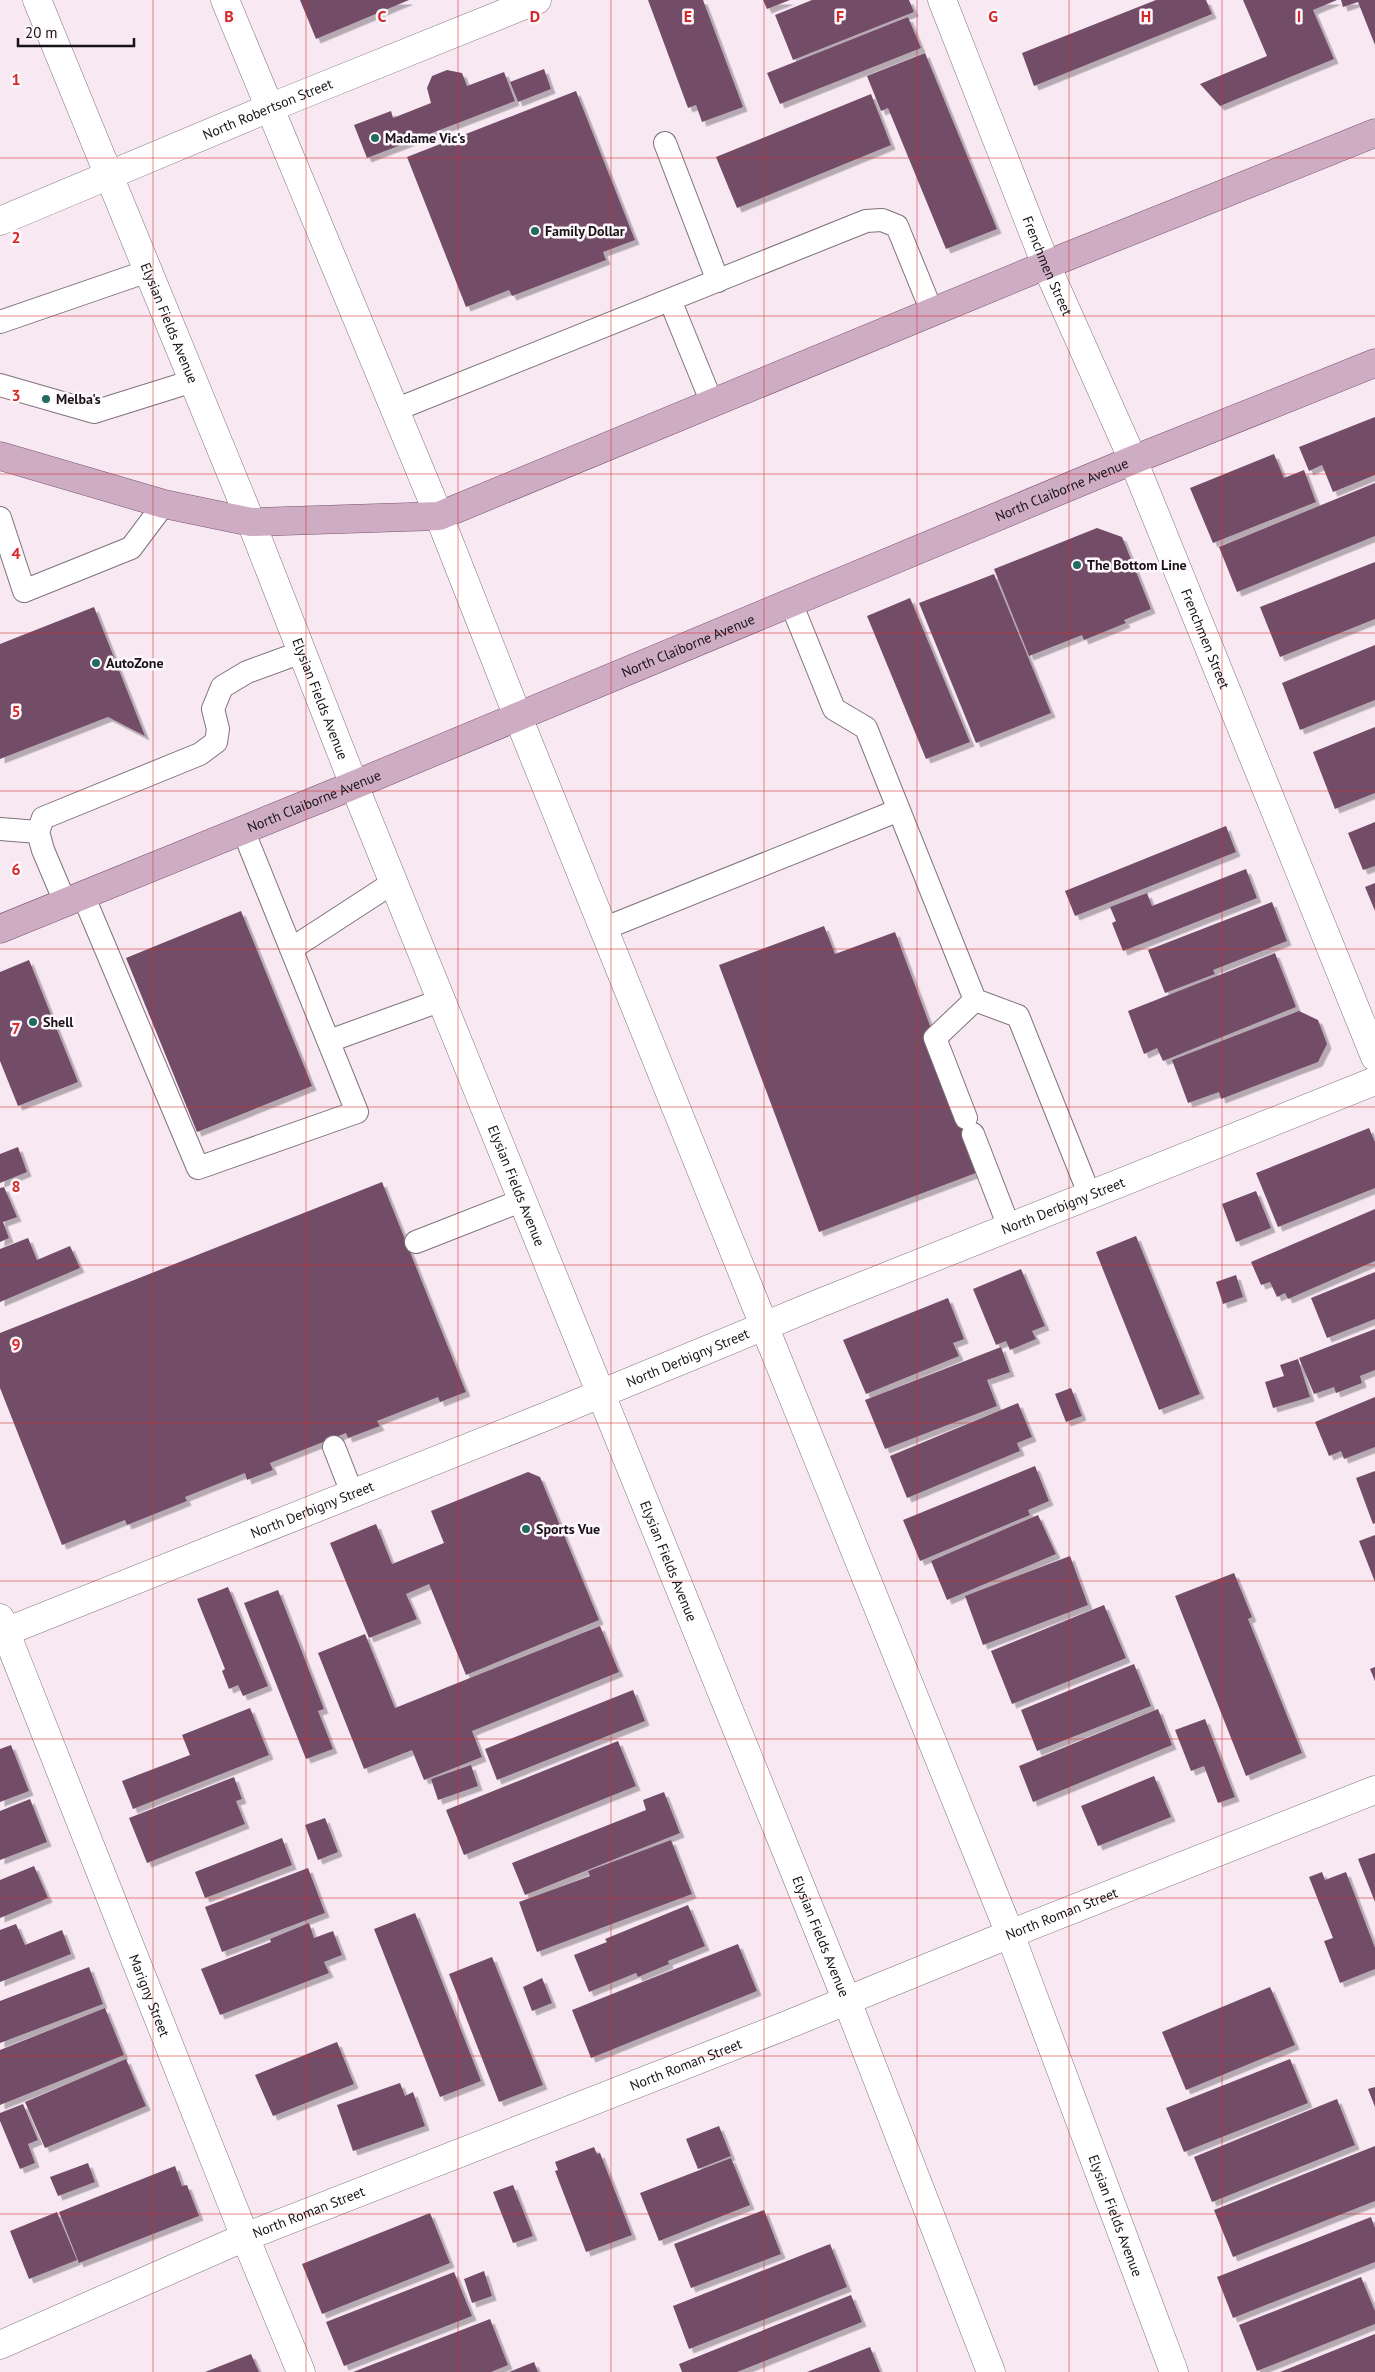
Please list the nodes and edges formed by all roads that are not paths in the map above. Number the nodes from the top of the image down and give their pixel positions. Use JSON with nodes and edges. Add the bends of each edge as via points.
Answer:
{"nodes":[{"id":1,"x":37,"y":0,"type":"edge"},
{"id":2,"x":225,"y":0,"type":"edge"},
{"id":3,"x":536,"y":0,"type":"edge"},
{"id":4,"x":942,"y":0,"type":"edge"},
{"id":5,"x":269,"y":108,"type":"junction"},
{"id":6,"x":1375,"y":133,"type":"edge"},
{"id":7,"x":665,"y":142,"type":"dead end"},
{"id":8,"x":109,"y":176,"type":"junction"},
{"id":9,"x":0,"y":221,"type":"edge"},
{"id":10,"x":1046,"y":265,"type":"junction"},
{"id":11,"x":148,"y":272,"type":"junction"},
{"id":12,"x":718,"y":281,"type":"junction"},
{"id":13,"x":670,"y":300,"type":"junction"},
{"id":14,"x":932,"y":312,"type":"junction"},
{"id":15,"x":0,"y":322,"type":"edge"},
{"id":16,"x":1375,"y":363,"type":"edge"},
{"id":17,"x":194,"y":381,"type":"junction"},
{"id":18,"x":0,"y":385,"type":"edge"},
{"id":19,"x":712,"y":403,"type":"junction"},
{"id":20,"x":395,"y":410,"type":"junction"},
{"id":21,"x":0,"y":456,"type":"edge"},
{"id":22,"x":1134,"y":460,"type":"junction"},
{"id":23,"x":164,"y":504,"type":"junction"},
{"id":24,"x":439,"y":516,"type":"junction"},
{"id":25,"x":0,"y":518,"type":"edge"},
{"id":26,"x":251,"y":522,"type":"junction"},
{"id":27,"x":791,"y":603,"type":"junction"},
{"id":28,"x":302,"y":652,"type":"junction"},
{"id":29,"x":518,"y":717,"type":"junction"},
{"id":30,"x":354,"y":785,"type":"junction"},
{"id":31,"x":899,"y":810,"type":"junction"},
{"id":32,"x":0,"y":829,"type":"edge"},
{"id":33,"x":243,"y":830,"type":"junction"},
{"id":34,"x":38,"y":832,"type":"junction"},
{"id":35,"x":394,"y":882,"type":"junction"},
{"id":36,"x":74,"y":899,"type":"junction"},
{"id":37,"x":0,"y":929,"type":"edge"},
{"id":38,"x":603,"y":929,"type":"junction"},
{"id":39,"x":291,"y":949,"type":"junction"},
{"id":40,"x":442,"y":1000,"type":"junction"},
{"id":41,"x":975,"y":1000,"type":"junction"},
{"id":42,"x":329,"y":1041,"type":"junction"},
{"id":43,"x":1375,"y":1057,"type":"edge"},
{"id":44,"x":1375,"y":1081,"type":"edge"},
{"id":45,"x":1090,"y":1196,"type":"junction"},
{"id":46,"x":523,"y":1200,"type":"junction"},
{"id":47,"x":1010,"y":1228,"type":"junction"},
{"id":48,"x":416,"y":1242,"type":"dead end"},
{"id":49,"x":763,"y":1326,"type":"junction"},
{"id":50,"x":602,"y":1394,"type":"junction"},
{"id":51,"x":334,"y":1447,"type":"dead end"},
{"id":52,"x":352,"y":1493,"type":"junction"},
{"id":53,"x":2,"y":1628,"type":"edge"},
{"id":54,"x":1375,"y":1790,"type":"edge"},
{"id":55,"x":1010,"y":1934,"type":"junction"},
{"id":56,"x":847,"y":2001,"type":"junction"},
{"id":57,"x":245,"y":2237,"type":"junction"},
{"id":58,"x":0,"y":2345,"type":"edge"},
{"id":59,"x":301,"y":2372,"type":"edge"},
{"id":60,"x":991,"y":2372,"type":"edge"},
{"id":61,"x":1174,"y":2372,"type":"edge"}],
"edges":[{"from":1,"to":8,"type":"street","name":"Elysian Fields Avenue"},
{"from":2,"to":5,"type":"street","name":"Elysian Fields Avenue"},
{"from":3,"to":5,"type":"street","name":"North Robertson Street"},
{"from":4,"to":10,"type":"street","name":"Frenchmen Street"},
{"from":5,"to":8,"type":"street","name":"North Robertson Street"},
{"from":5,"to":20,"type":"street","name":"Elysian Fields Avenue"},
{"from":6,"to":10,"type":"main road"},
{"from":7,"to":12,"type":"lane"},
{"from":8,"to":9,"type":"street","name":"North Robertson Street"},
{"from":8,"to":11,"type":"street","name":"Elysian Fields Avenue"},
{"from":10,"to":14,"type":"main road"},
{"from":10,"to":22,"type":"street","name":"Frenchmen Street"},
{"from":11,"to":15,"type":"lane"},
{"from":11,"to":17,"type":"street","name":"Elysian Fields Avenue"},
{"from":12,"to":13,"type":"lane"},
{"from":12,"to":14,"type":"lane","via":[[866,222],[882,220],[897,226]]},
{"from":13,"to":19,"type":"lane"},
{"from":13,"to":20,"type":"lane"},
{"from":14,"to":19,"type":"main road"},
{"from":16,"to":22,"type":"main road","name":"North Claiborne Avenue"},
{"from":17,"to":18,"type":"lane","via":[[94,412]]},
{"from":17,"to":26,"type":"street","name":"Elysian Fields Avenue"},
{"from":19,"to":24,"type":"main road"},
{"from":20,"to":24,"type":"street","name":"Elysian Fields Avenue"},
{"from":21,"to":23,"type":"main road"},
{"from":22,"to":27,"type":"main road","name":"North Claiborne Avenue"},
{"from":22,"to":43,"type":"street","name":"Frenchmen Street"},
{"from":23,"to":25,"type":"lane","via":[[131,548],[24,592]]},
{"from":23,"to":26,"type":"main road"},
{"from":24,"to":26,"type":"main road"},
{"from":24,"to":29,"type":"street","name":"Elysian Fields Avenue"},
{"from":26,"to":28,"type":"street","name":"Elysian Fields Avenue"},
{"from":27,"to":29,"type":"main road","name":"North Claiborne Avenue"},
{"from":27,"to":31,"type":"lane","via":[[834,710],[866,728]]},
{"from":28,"to":30,"type":"street","name":"Elysian Fields Avenue"},
{"from":28,"to":34,"type":"lane","via":[[247,672],[222,687],[213,708],[218,728],[216,742],[200,754],[43,818]]},
{"from":29,"to":30,"type":"main road","name":"North Claiborne Avenue"},
{"from":29,"to":38,"type":"street","name":"Elysian Fields Avenue"},
{"from":30,"to":33,"type":"main road","name":"North Claiborne Avenue"},
{"from":30,"to":35,"type":"street","name":"Elysian Fields Avenue"},
{"from":31,"to":38,"type":"lane"},
{"from":31,"to":41,"type":"lane"},
{"from":32,"to":34,"type":"lane"},
{"from":33,"to":36,"type":"main road","name":"North Claiborne Avenue"},
{"from":33,"to":39,"type":"lane"},
{"from":34,"to":36,"type":"lane","via":[[43,850]]},
{"from":35,"to":39,"type":"lane"},
{"from":35,"to":40,"type":"street","name":"Elysian Fields Avenue"},
{"from":36,"to":37,"type":"main road","name":"North Claiborne Avenue"},
{"from":36,"to":42,"type":"lane","via":[[198,1168],[357,1112]]},
{"from":38,"to":49,"type":"street","name":"Elysian Fields Avenue"},
{"from":39,"to":42,"type":"lane"},
{"from":40,"to":42,"type":"lane"},
{"from":40,"to":46,"type":"street","name":"Elysian Fields Avenue"},
{"from":41,"to":45,"type":"lane","via":[[1018,1016]]},
{"from":41,"to":47,"type":"lane","via":[[935,1038]]},
{"from":44,"to":45,"type":"street","name":"North Derbigny Street"},
{"from":45,"to":47,"type":"street","name":"North Derbigny Street"},
{"from":46,"to":48,"type":"lane"},
{"from":46,"to":50,"type":"street","name":"Elysian Fields Avenue"},
{"from":47,"to":49,"type":"street","name":"North Derbigny Street"},
{"from":49,"to":50,"type":"street","name":"North Derbigny Street"},
{"from":49,"to":55,"type":"street","name":"Elysian Fields Avenue"},
{"from":50,"to":52,"type":"street","name":"North Derbigny Street"},
{"from":50,"to":56,"type":"street","name":"Elysian Fields Avenue"},
{"from":51,"to":52,"type":"lane"},
{"from":52,"to":53,"type":"street","name":"North Derbigny Street"},
{"from":53,"to":57,"type":"street","name":"Marigny Street"},
{"from":54,"to":55,"type":"street","name":"North Roman Street"},
{"from":55,"to":56,"type":"street","name":"North Roman Street"},
{"from":55,"to":61,"type":"street","name":"Elysian Fields Avenue"},
{"from":56,"to":57,"type":"street","name":"North Roman Street"},
{"from":56,"to":60,"type":"street","name":"Elysian Fields Avenue"},
{"from":57,"to":58,"type":"street","name":"North Roman Street"},
{"from":57,"to":59,"type":"street","name":"Marigny Street"}]}
